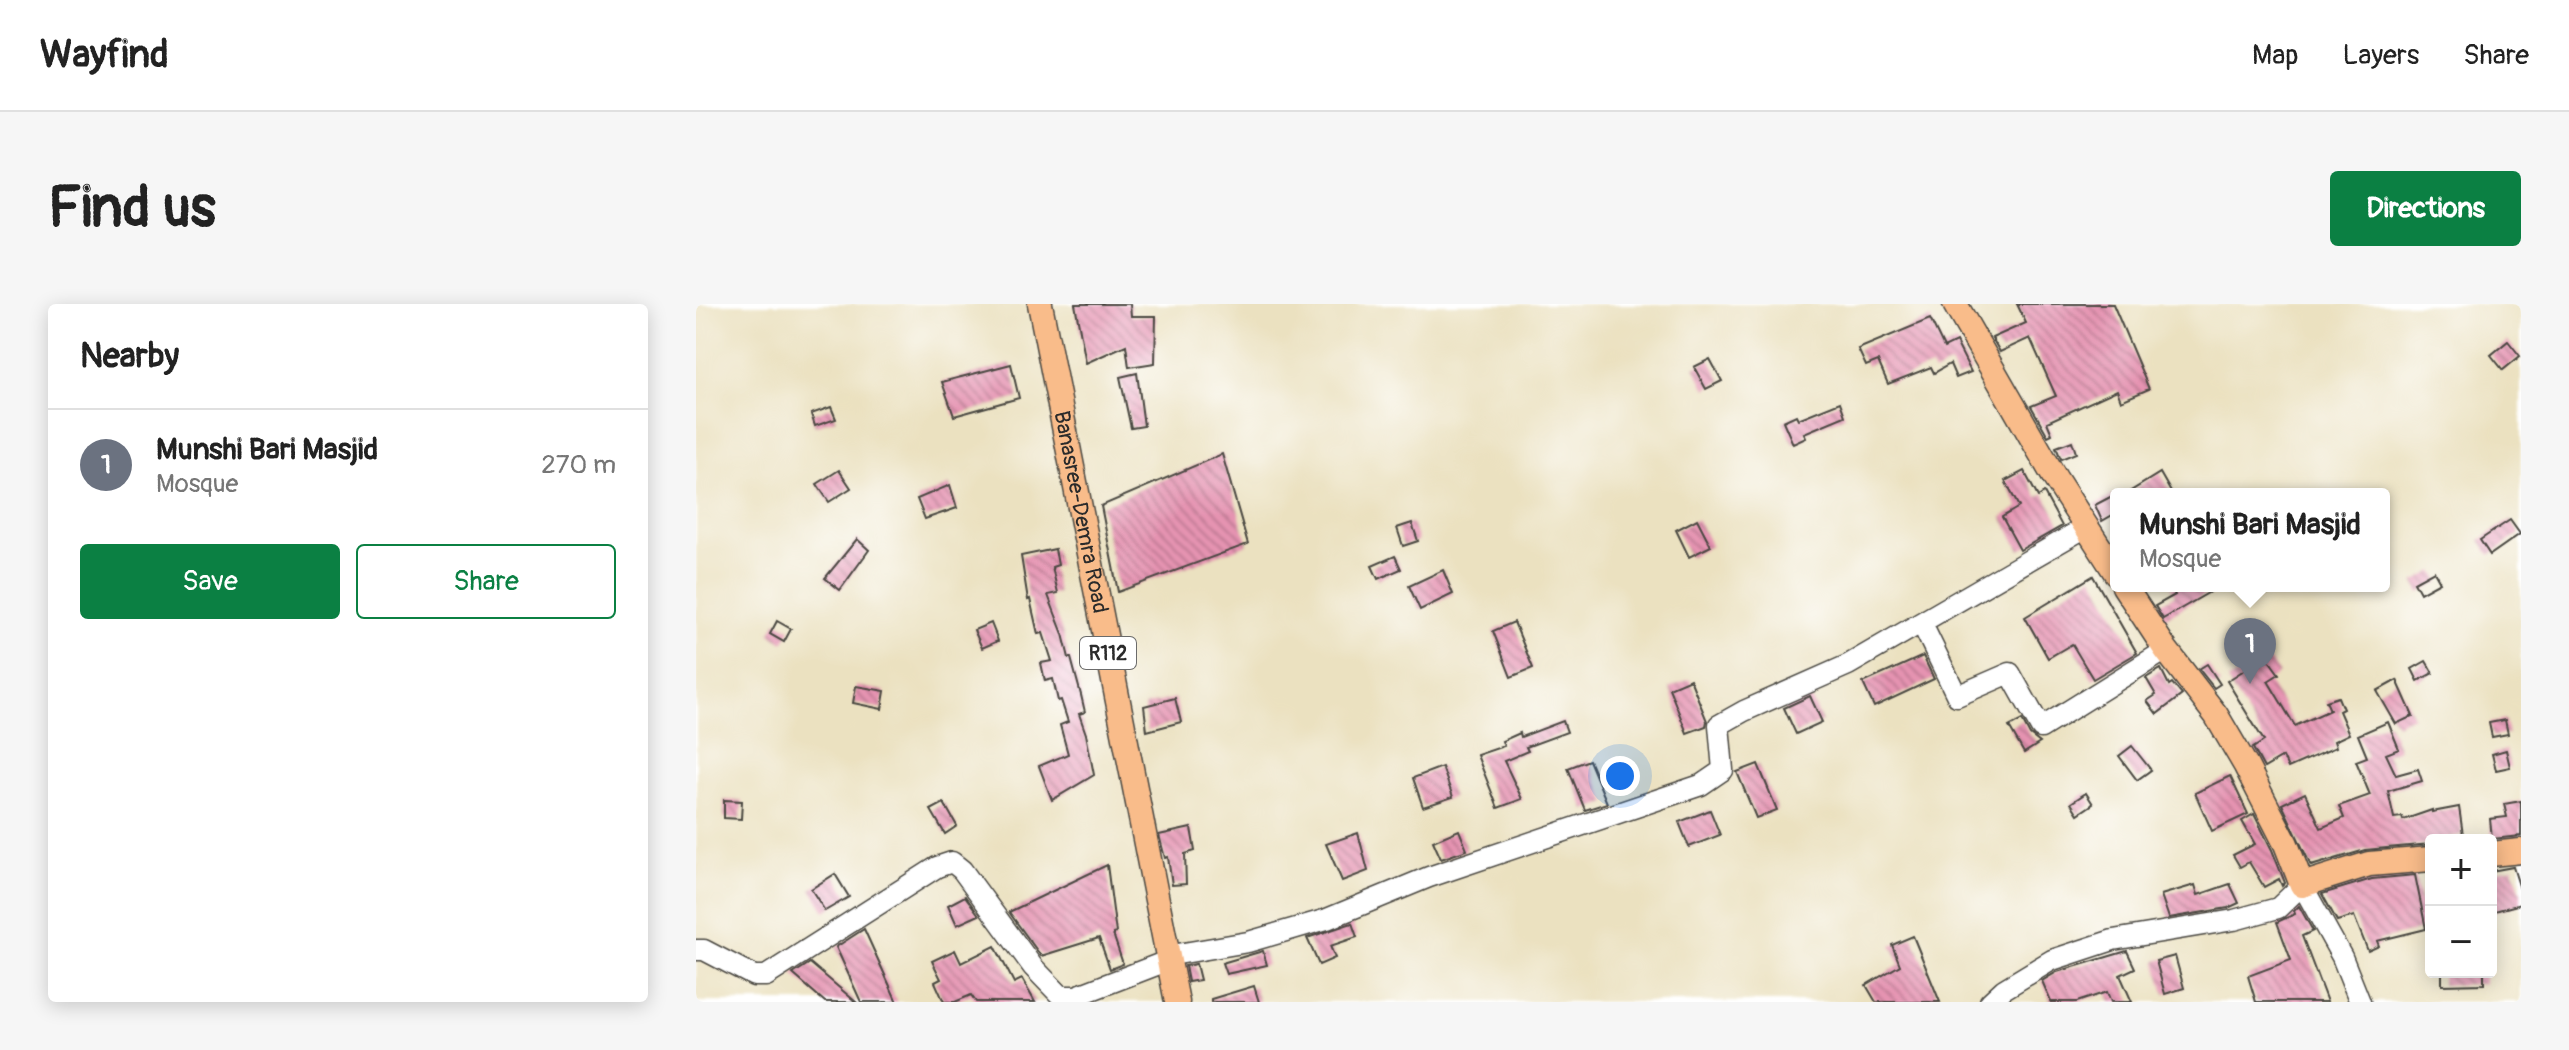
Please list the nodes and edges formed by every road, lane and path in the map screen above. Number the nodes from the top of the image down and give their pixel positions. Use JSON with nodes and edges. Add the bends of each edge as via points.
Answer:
{"nodes":[{"id":1,"x":1040,"y":304,"type":"edge"},
{"id":2,"x":1955,"y":304,"type":"edge"},
{"id":3,"x":2086,"y":527,"type":"junction"},
{"id":4,"x":2110,"y":564,"type":"edge"},
{"id":5,"x":2128,"y":592,"type":"edge"},
{"id":6,"x":1922,"y":624,"type":"junction"},
{"id":7,"x":2166,"y":650,"type":"junction"},
{"id":8,"x":2521,"y":851,"type":"edge"},
{"id":9,"x":2497,"y":853,"type":"edge"},
{"id":10,"x":2425,"y":859,"type":"edge"},
{"id":11,"x":2302,"y":885,"type":"junction"},
{"id":12,"x":696,"y":950,"type":"edge"},
{"id":13,"x":1167,"y":958,"type":"junction"},
{"id":14,"x":2360,"y":1000,"type":"edge"},
{"id":15,"x":1177,"y":1002,"type":"edge"},
{"id":16,"x":1990,"y":1002,"type":"edge"}],
"edges":[{"from":1,"to":13,"type":"main road","name":"Banasree-Demra Road","number":"R112"},
{"from":2,"to":3,"type":"main road"},
{"from":3,"to":4,"type":"main road"},
{"from":3,"to":6,"type":"street"},
{"from":5,"to":7,"type":"main road"},
{"from":6,"to":7,"type":"street","via":[[1957,696],[2010,673],[2041,728]]},
{"from":6,"to":13,"type":"street","via":[[1719,725],[1723,770],[1701,785],[1429,877],[1327,919]]},
{"from":7,"to":11,"type":"main road","via":[[2216,715],[2246,766]]},
{"from":8,"to":9,"type":"main road"},
{"from":10,"to":11,"type":"main road","via":[[2369,864]]},
{"from":11,"to":14,"type":"street"},
{"from":11,"to":16,"type":"street","via":[[2278,908],[2113,940],[2052,960]]},
{"from":12,"to":13,"type":"street","via":[[754,976],[766,976],[952,862],[1061,996],[1076,996]]},
{"from":13,"to":15,"type":"main road","name":"Banasree-Demra Road","number":"R112"}]}
